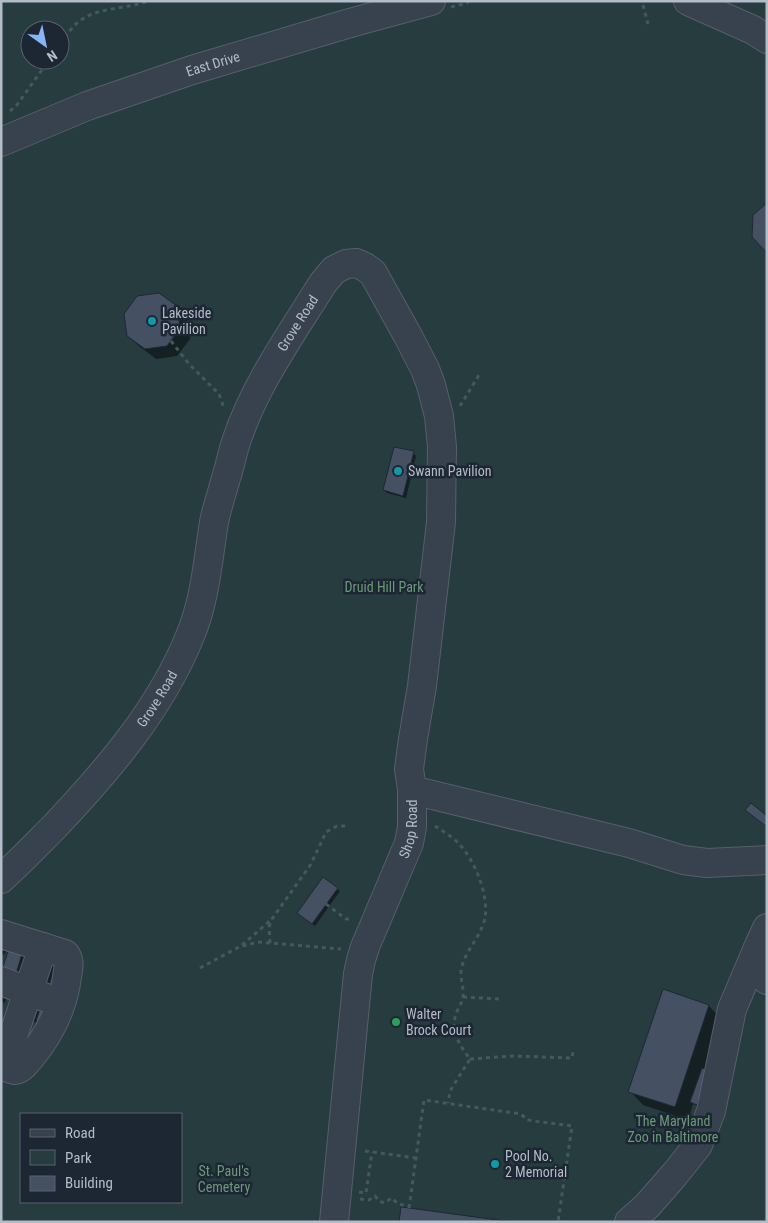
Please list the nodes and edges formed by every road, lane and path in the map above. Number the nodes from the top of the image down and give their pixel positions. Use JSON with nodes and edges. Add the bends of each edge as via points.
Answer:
{"nodes":[{"id":1,"x":431,"y":1,"type":"edge"},
{"id":2,"x":688,"y":1,"type":"edge"},
{"id":3,"x":146,"y":2,"type":"edge"},
{"id":4,"x":643,"y":6,"type":"dead end"},
{"id":5,"x":648,"y":24,"type":"dead end"},
{"id":6,"x":70,"y":31,"type":"edge"},
{"id":7,"x":767,"y":39,"type":"edge"},
{"id":8,"x":42,"y":70,"type":"edge"},
{"id":9,"x":6,"y":115,"type":"dead end"},
{"id":10,"x":1,"y":142,"type":"edge"},
{"id":11,"x":171,"y":341,"type":"dead end"},
{"id":12,"x":479,"y":375,"type":"dead end"},
{"id":13,"x":439,"y":420,"type":"junction"},
{"id":14,"x":236,"y":441,"type":"junction"},
{"id":15,"x":412,"y":802,"type":"junction"},
{"id":16,"x":346,"y":826,"type":"dead end"},
{"id":17,"x":767,"y":860,"type":"edge"},
{"id":18,"x":1,"y":879,"type":"edge"},
{"id":19,"x":326,"y":904,"type":"dead end"},
{"id":20,"x":346,"y":919,"type":"dead end"},
{"id":21,"x":272,"y":920,"type":"junction"},
{"id":22,"x":1,"y":934,"type":"edge"},
{"id":23,"x":762,"y":939,"type":"edge"},
{"id":24,"x":270,"y":943,"type":"junction"},
{"id":25,"x":38,"y":945,"type":"junction"},
{"id":26,"x":239,"y":947,"type":"junction"},
{"id":27,"x":344,"y":950,"type":"dead end"},
{"id":28,"x":200,"y":968,"type":"dead end"},
{"id":29,"x":767,"y":980,"type":"edge"},
{"id":30,"x":16,"y":986,"type":"edge"},
{"id":31,"x":463,"y":997,"type":"junction"},
{"id":32,"x":499,"y":999,"type":"dead end"},
{"id":33,"x":68,"y":1005,"type":"junction"},
{"id":34,"x":5,"y":1041,"type":"edge"},
{"id":35,"x":52,"y":1047,"type":"junction"},
{"id":36,"x":573,"y":1051,"type":"dead end"},
{"id":37,"x":470,"y":1059,"type":"junction"},
{"id":38,"x":448,"y":1103,"type":"junction"},
{"id":39,"x":342,"y":1148,"type":"junction"},
{"id":40,"x":372,"y":1152,"type":"junction"},
{"id":41,"x":416,"y":1158,"type":"junction"},
{"id":42,"x":357,"y":1192,"type":"dead end"},
{"id":43,"x":357,"y":1199,"type":"dead end"},
{"id":44,"x":336,"y":1221,"type":"edge"},
{"id":45,"x":558,"y":1222,"type":"edge"},
{"id":46,"x":629,"y":1222,"type":"edge"}],
"edges":[{"from":1,"to":10,"type":"street","name":"East Drive","via":[[192,70],[87,106]]},
{"from":2,"to":7,"type":"street"},
{"from":3,"to":6,"type":"path","via":[[85,17]]},
{"from":4,"to":5,"type":"path"},
{"from":8,"to":9,"type":"path"},
{"from":11,"to":14,"type":"path","via":[[219,394]]},
{"from":12,"to":13,"type":"path","via":[[458,409]]},
{"from":13,"to":14,"type":"street","name":"Grove Road","via":[[436,399],[425,369],[379,283],[365,267],[356,263],[346,264],[334,270],[323,283],[266,377]]},
{"from":13,"to":15,"type":"street","name":"Grove Road","via":[[441,522],[409,769]]},
{"from":14,"to":18,"type":"street","name":"Grove Road","via":[[215,519],[200,608],[178,664],[159,698],[84,795]]},
{"from":15,"to":17,"type":"street","name":"Shop Road","via":[[629,844],[683,860],[707,863]]},
{"from":15,"to":31,"type":"path","via":[[430,822],[458,843],[472,861],[480,880],[485,918],[461,967]]},
{"from":15,"to":39,"type":"street","name":"Shop Road","via":[[409,843],[360,960]]},
{"from":16,"to":21,"type":"path","via":[[326,832],[311,864]]},
{"from":19,"to":20,"type":"path"},
{"from":21,"to":24,"type":"path"},
{"from":21,"to":26,"type":"path"},
{"from":22,"to":25,"type":"street"},
{"from":23,"to":29,"type":"street"},
{"from":23,"to":46,"type":"street","via":[[732,1009],[711,1111],[698,1145],[647,1206]]},
{"from":24,"to":26,"type":"path","via":[[258,942]]},
{"from":24,"to":27,"type":"path"},
{"from":25,"to":30,"type":"street"},
{"from":25,"to":33,"type":"street","via":[[68,957],[65,994]]},
{"from":26,"to":28,"type":"path"},
{"from":30,"to":33,"type":"street"},
{"from":30,"to":34,"type":"street"},
{"from":31,"to":32,"type":"path"},
{"from":31,"to":37,"type":"path","via":[[455,1015],[454,1028]]},
{"from":33,"to":35,"type":"street","via":[[50,1031]]},
{"from":34,"to":35,"type":"street","via":[[29,1030]]},
{"from":34,"to":35,"type":"street","via":[[15,1070],[21,1068],[39,1047]]},
{"from":36,"to":37,"type":"path","via":[[572,1058],[512,1056]]},
{"from":37,"to":38,"type":"path","via":[[450,1091]]},
{"from":38,"to":41,"type":"path","via":[[424,1100]]},
{"from":38,"to":45,"type":"path","via":[[572,1126]]},
{"from":39,"to":40,"type":"path"},
{"from":39,"to":44,"type":"street","name":"Shop Road"},
{"from":40,"to":41,"type":"path"},
{"from":40,"to":42,"type":"path","via":[[366,1193]]},
{"from":41,"to":43,"type":"path","via":[[409,1207],[392,1198],[381,1203],[375,1196],[369,1200]]}]}
